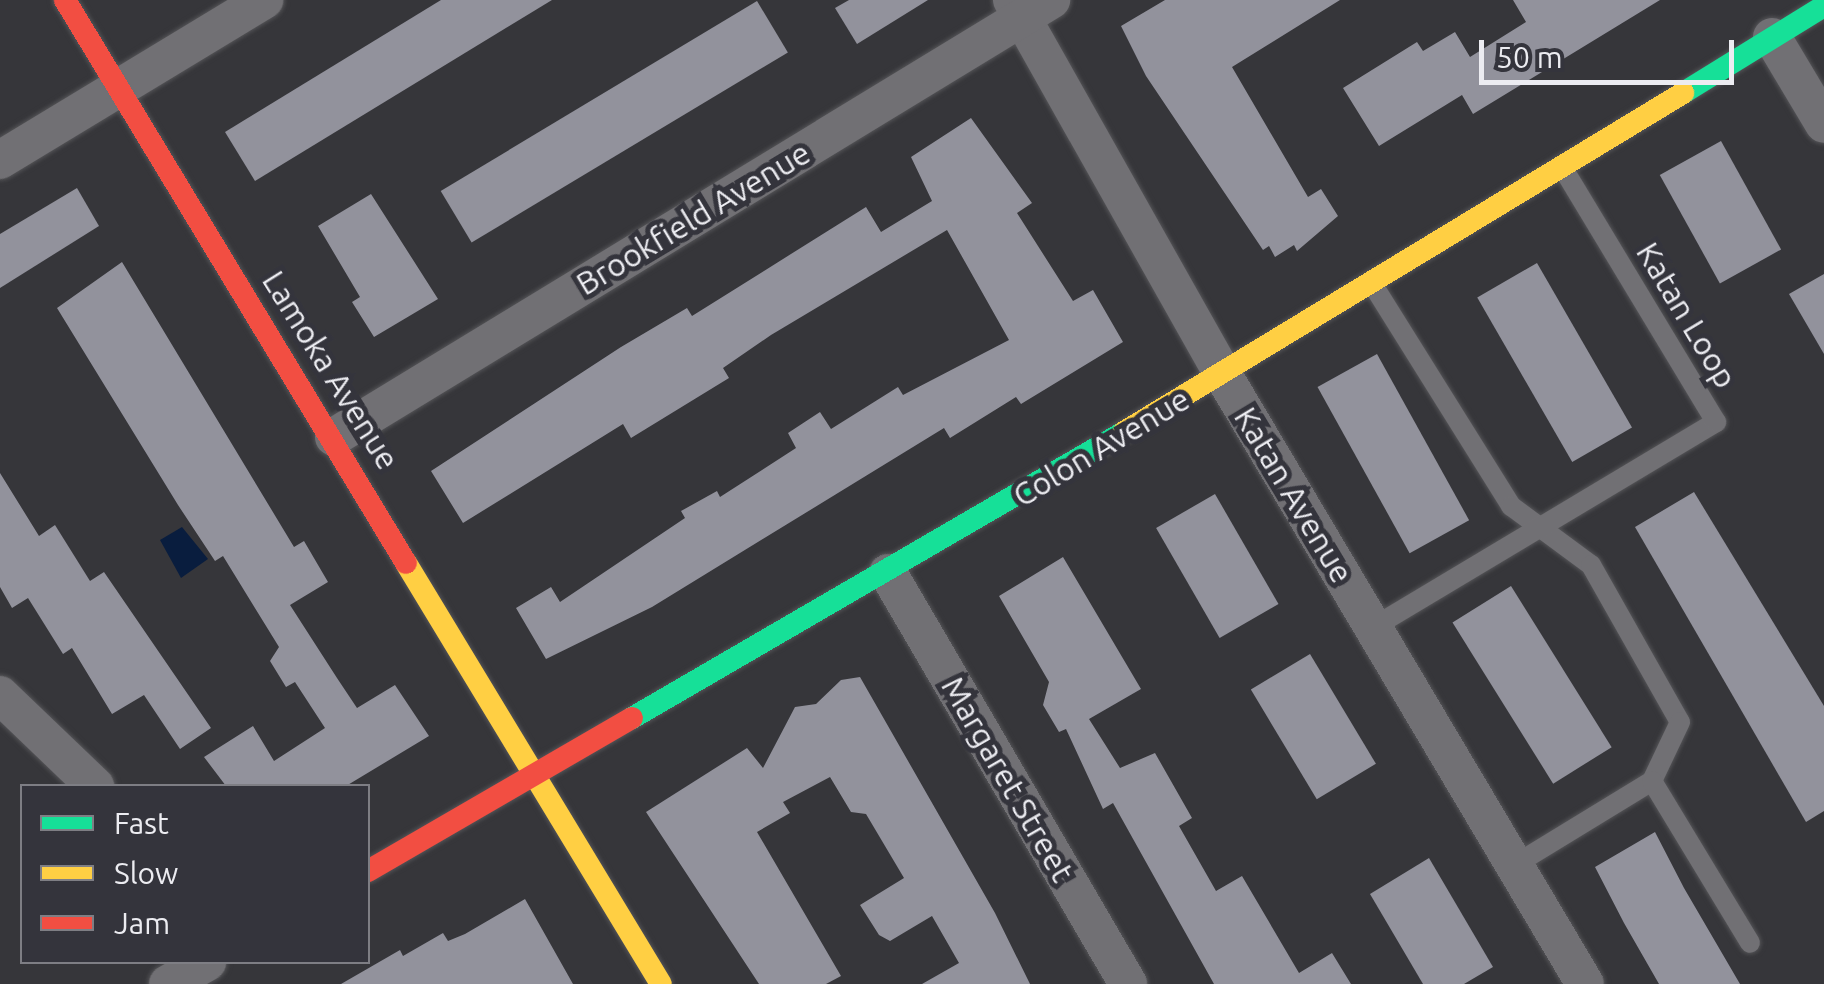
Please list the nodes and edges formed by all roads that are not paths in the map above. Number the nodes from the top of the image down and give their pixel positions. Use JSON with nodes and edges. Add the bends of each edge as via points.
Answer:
{"nodes":[{"id":1,"x":64,"y":0,"type":"edge"},
{"id":2,"x":264,"y":0,"type":"edge"},
{"id":3,"x":1028,"y":6,"type":"edge"},
{"id":4,"x":1824,"y":6,"type":"edge"},
{"id":5,"x":1772,"y":38,"type":"junction"},
{"id":6,"x":118,"y":88,"type":"junction"},
{"id":7,"x":1824,"y":124,"type":"edge"},
{"id":8,"x":0,"y":160,"type":"edge"},
{"id":9,"x":1563,"y":168,"type":"junction"},
{"id":10,"x":1373,"y":284,"type":"junction"},
{"id":11,"x":1222,"y":375,"type":"junction"},
{"id":12,"x":334,"y":437,"type":"junction"},
{"id":13,"x":1540,"y":527,"type":"junction"},
{"id":14,"x":888,"y":573,"type":"junction"},
{"id":15,"x":1372,"y":628,"type":"junction"},
{"id":16,"x":0,"y":695,"type":"edge"},
{"id":17,"x":538,"y":776,"type":"junction"},
{"id":18,"x":1652,"y":782,"type":"junction"},
{"id":19,"x":92,"y":784,"type":"edge"},
{"id":20,"x":1513,"y":866,"type":"junction"},
{"id":21,"x":370,"y":870,"type":"edge"},
{"id":22,"x":1750,"y":942,"type":"dead end"},
{"id":23,"x":203,"y":964,"type":"edge"},
{"id":24,"x":168,"y":984,"type":"edge"},
{"id":25,"x":661,"y":984,"type":"edge"},
{"id":26,"x":1128,"y":984,"type":"edge"},
{"id":27,"x":1585,"y":984,"type":"edge"}],
"edges":[{"from":1,"to":6,"type":"street","name":"Lamoka Avenue"},
{"from":2,"to":6,"type":"street"},
{"from":3,"to":11,"type":"street","name":"Katan Avenue"},
{"from":3,"to":12,"type":"street","name":"Brookfield Avenue"},
{"from":4,"to":5,"type":"street","name":"Colon Avenue"},
{"from":5,"to":7,"type":"street"},
{"from":5,"to":9,"type":"street","name":"Colon Avenue"},
{"from":6,"to":8,"type":"street"},
{"from":6,"to":12,"type":"street","name":"Lamoka Avenue"},
{"from":9,"to":10,"type":"street","name":"Colon Avenue"},
{"from":9,"to":13,"type":"lane","name":"Katan Loop","via":[[1716,422]]},
{"from":10,"to":11,"type":"street","name":"Colon Avenue"},
{"from":10,"to":13,"type":"lane","via":[[1510,506]]},
{"from":11,"to":14,"type":"street","name":"Colon Avenue"},
{"from":11,"to":15,"type":"street","name":"Katan Avenue"},
{"from":12,"to":17,"type":"street","name":"Lamoka Avenue"},
{"from":13,"to":15,"type":"lane","name":"Katan Loop"},
{"from":13,"to":18,"type":"lane","via":[[1591,565],[1680,722]]},
{"from":14,"to":17,"type":"street","name":"Colon Avenue"},
{"from":14,"to":26,"type":"street","name":"Margaret Street"},
{"from":15,"to":20,"type":"street","name":"Katan Avenue"},
{"from":16,"to":19,"type":"street"},
{"from":17,"to":21,"type":"street","name":"Colon Avenue"},
{"from":17,"to":25,"type":"street","name":"Lamoka Avenue"},
{"from":18,"to":20,"type":"lane"},
{"from":18,"to":22,"type":"lane"},
{"from":20,"to":27,"type":"street","name":"Katan Avenue"},
{"from":23,"to":24,"type":"street"}]}
